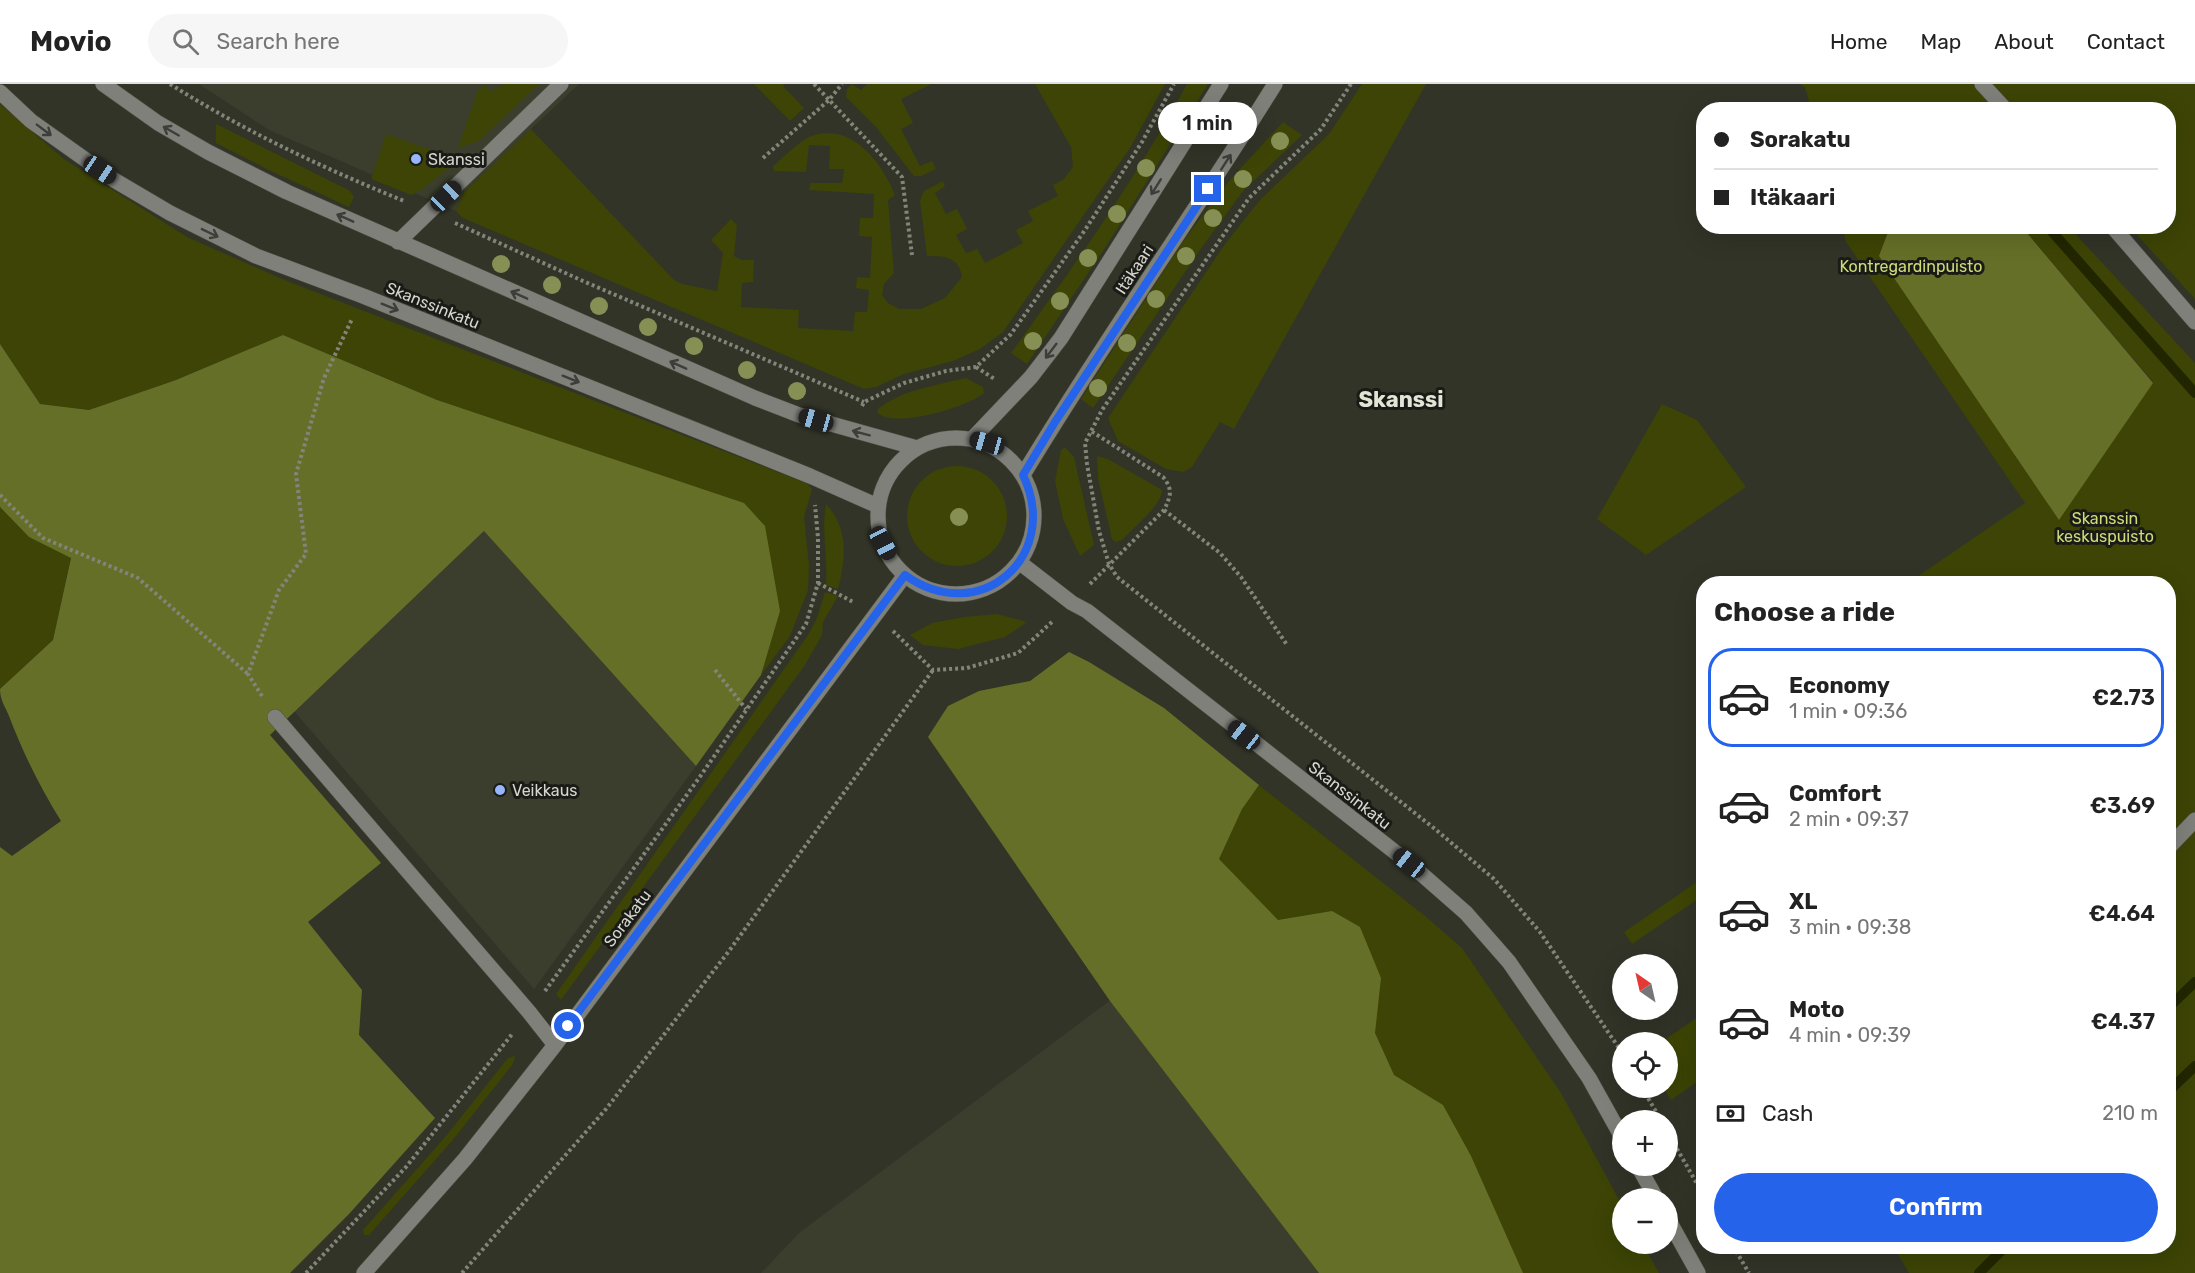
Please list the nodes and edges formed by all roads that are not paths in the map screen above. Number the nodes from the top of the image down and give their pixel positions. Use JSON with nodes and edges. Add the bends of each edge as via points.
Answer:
{"nodes":[{"id":1,"x":103,"y":84,"type":"edge"},
{"id":2,"x":561,"y":84,"type":"edge"},
{"id":3,"x":1221,"y":84,"type":"edge"},
{"id":4,"x":1275,"y":84,"type":"edge"},
{"id":5,"x":1982,"y":84,"type":"edge"},
{"id":6,"x":0,"y":92,"type":"edge"},
{"id":7,"x":1999,"y":102,"type":"edge"},
{"id":8,"x":2119,"y":234,"type":"edge"},
{"id":9,"x":398,"y":242,"type":"junction"},
{"id":10,"x":2195,"y":322,"type":"edge"},
{"id":11,"x":972,"y":439,"type":"junction"},
{"id":12,"x":917,"y":448,"type":"junction"},
{"id":13,"x":1023,"y":475,"type":"junction"},
{"id":14,"x":878,"y":506,"type":"junction"},
{"id":15,"x":1019,"y":562,"type":"junction"},
{"id":16,"x":905,"y":575,"type":"junction"},
{"id":17,"x":275,"y":717,"type":"road end"},
{"id":18,"x":2195,"y":819,"type":"edge"},
{"id":19,"x":2176,"y":839,"type":"edge"},
{"id":20,"x":555,"y":1045,"type":"junction"},
{"id":21,"x":1612,"y":1119,"type":"edge"},
{"id":22,"x":1678,"y":1238,"type":"edge"},
{"id":23,"x":364,"y":1273,"type":"edge"},
{"id":24,"x":1698,"y":1273,"type":"edge"}],
"edges":[{"from":9,"to":1,"type":"street","one_way":true,"via":[[208,152]]},
{"from":2,"to":9,"type":"street"},
{"from":3,"to":11,"type":"street","name":"Itäkaari","one_way":true,"via":[[1061,338],[1031,377]]},
{"from":13,"to":4,"type":"street","name":"Itäkaari","one_way":true},
{"from":5,"to":7,"type":"street"},
{"from":6,"to":14,"type":"street","name":"Skanssinkatu","one_way":true,"via":[[31,121],[114,180],[256,256],[825,481]]},
{"from":8,"to":10,"type":"street"},
{"from":12,"to":9,"type":"street","one_way":true,"via":[[755,398]]},
{"from":11,"to":12,"type":"street","via":[[943,438]]},
{"from":11,"to":13,"type":"street","via":[[1001,452]]},
{"from":12,"to":14,"type":"street","via":[[891,473]]},
{"from":13,"to":15,"type":"street","via":[[1031,491],[1034,526]]},
{"from":14,"to":16,"type":"street","via":[[883,543]]},
{"from":15,"to":16,"type":"street","via":[[998,582],[967,593],[934,591]]},
{"from":15,"to":21,"type":"street","name":"Skanssinkatu","via":[[1409,863],[1466,914],[1509,962],[1589,1078]]},
{"from":16,"to":20,"type":"street","name":"Sorakatu"},
{"from":17,"to":20,"type":"street"},
{"from":18,"to":19,"type":"street"},
{"from":20,"to":23,"type":"street","name":"Sorakatu","via":[[465,1159]]},
{"from":22,"to":24,"type":"street"}]}
